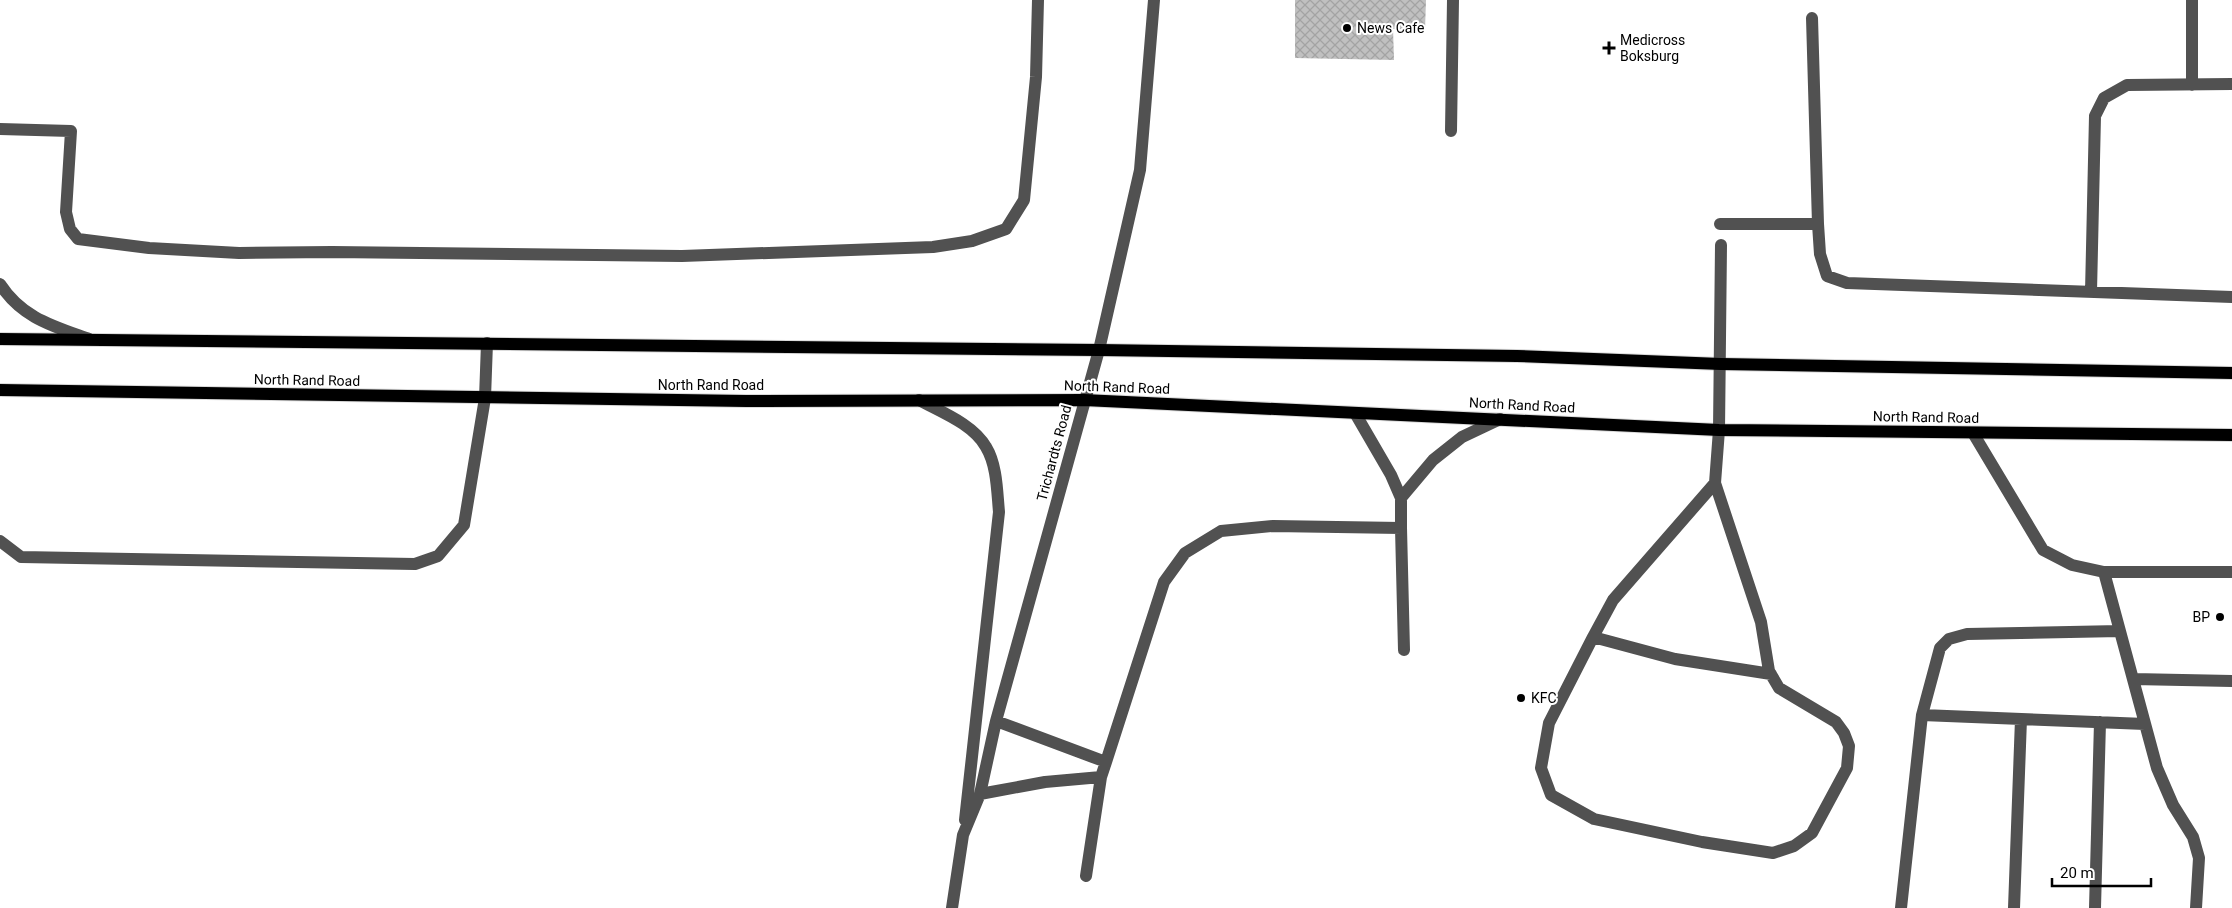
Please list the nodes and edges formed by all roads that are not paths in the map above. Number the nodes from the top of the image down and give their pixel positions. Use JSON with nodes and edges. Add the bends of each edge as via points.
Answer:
{"nodes":[{"id":1,"x":1038,"y":0,"type":"edge"},
{"id":2,"x":1154,"y":0,"type":"edge"},
{"id":3,"x":1453,"y":0,"type":"edge"},
{"id":4,"x":2192,"y":0,"type":"edge"},
{"id":5,"x":1812,"y":18,"type":"dead end"},
{"id":6,"x":2232,"y":84,"type":"edge"},
{"id":7,"x":2192,"y":85,"type":"junction"},
{"id":8,"x":0,"y":129,"type":"edge"},
{"id":9,"x":1451,"y":131,"type":"dead end"},
{"id":10,"x":1720,"y":224,"type":"dead end"},
{"id":11,"x":1818,"y":224,"type":"junction"},
{"id":12,"x":1720,"y":244,"type":"dead end"},
{"id":13,"x":0,"y":284,"type":"edge"},
{"id":14,"x":2091,"y":292,"type":"junction"},
{"id":15,"x":2232,"y":297,"type":"edge"},
{"id":16,"x":0,"y":339,"type":"edge"},
{"id":17,"x":90,"y":339,"type":"junction"},
{"id":18,"x":487,"y":343,"type":"junction"},
{"id":19,"x":1099,"y":350,"type":"junction"},
{"id":20,"x":1720,"y":364,"type":"junction"},
{"id":21,"x":2232,"y":374,"type":"edge"},
{"id":22,"x":0,"y":390,"type":"edge"},
{"id":23,"x":485,"y":398,"type":"junction"},
{"id":24,"x":919,"y":400,"type":"junction"},
{"id":25,"x":1084,"y":400,"type":"junction"},
{"id":26,"x":1355,"y":413,"type":"junction"},
{"id":27,"x":1500,"y":420,"type":"junction"},
{"id":28,"x":1719,"y":430,"type":"junction"},
{"id":29,"x":1973,"y":432,"type":"junction"},
{"id":30,"x":2232,"y":435,"type":"edge"},
{"id":31,"x":1715,"y":483,"type":"junction"},
{"id":32,"x":1401,"y":498,"type":"junction"},
{"id":33,"x":1401,"y":528,"type":"junction"},
{"id":34,"x":0,"y":542,"type":"edge"},
{"id":35,"x":2104,"y":572,"type":"junction"},
{"id":36,"x":2232,"y":572,"type":"edge"},
{"id":37,"x":2120,"y":631,"type":"junction"},
{"id":38,"x":1593,"y":637,"type":"junction"},
{"id":39,"x":1404,"y":650,"type":"dead end"},
{"id":40,"x":1771,"y":674,"type":"junction"},
{"id":41,"x":2133,"y":679,"type":"junction"},
{"id":42,"x":2232,"y":681,"type":"edge"},
{"id":43,"x":1922,"y":715,"type":"junction"},
{"id":44,"x":2021,"y":719,"type":"junction"},
{"id":45,"x":996,"y":721,"type":"junction"},
{"id":46,"x":2100,"y":722,"type":"junction"},
{"id":47,"x":2145,"y":724,"type":"junction"},
{"id":48,"x":1106,"y":762,"type":"junction"},
{"id":49,"x":1101,"y":777,"type":"junction"},
{"id":50,"x":980,"y":794,"type":"junction"},
{"id":51,"x":964,"y":835,"type":"junction"},
{"id":52,"x":1086,"y":876,"type":"dead end"},
{"id":53,"x":952,"y":908,"type":"edge"},
{"id":54,"x":1900,"y":908,"type":"edge"},
{"id":55,"x":2014,"y":908,"type":"edge"},
{"id":56,"x":2095,"y":908,"type":"edge"},
{"id":57,"x":2196,"y":908,"type":"edge"}],
"edges":[{"from":1,"to":8,"type":"street","via":[[1036,77],[1024,200],[1006,229],[972,241],[933,247],[682,256],[239,253],[149,248],[78,239],[70,229],[66,212],[71,131]]},
{"from":2,"to":19,"type":"street","name":"Trichardts Road","via":[[1140,170]]},
{"from":3,"to":9,"type":"street"},
{"from":4,"to":7,"type":"street"},
{"from":5,"to":11,"type":"street"},
{"from":6,"to":7,"type":"street"},
{"from":7,"to":14,"type":"street","via":[[2127,86],[2104,98],[2095,116]]},
{"from":10,"to":11,"type":"street"},
{"from":11,"to":14,"type":"street","via":[[1820,254],[1827,276],[1847,283]]},
{"from":12,"to":20,"type":"street"},
{"from":13,"to":17,"type":"street","via":[[21,309],[43,322]]},
{"from":14,"to":15,"type":"street"},
{"from":16,"to":17,"type":"main road"},
{"from":17,"to":18,"type":"main road"},
{"from":18,"to":19,"type":"main road"},
{"from":18,"to":23,"type":"street"},
{"from":19,"to":20,"type":"main road","via":[[1517,356]]},
{"from":19,"to":25,"type":"street","name":"Trichardts Road"},
{"from":20,"to":21,"type":"main road"},
{"from":20,"to":28,"type":"street"},
{"from":22,"to":23,"type":"main road","name":"North Rand Road"},
{"from":23,"to":24,"type":"main road","name":"North Rand Road"},
{"from":23,"to":34,"type":"street","via":[[464,525],[438,556],[415,564],[21,557]]},
{"from":24,"to":25,"type":"main road","name":"North Rand Road"},
{"from":24,"to":51,"type":"street","via":[[972,430],[987,447],[995,473],[999,512]]},
{"from":25,"to":26,"type":"main road","name":"North Rand Road"},
{"from":25,"to":45,"type":"street","name":"Trichardts Road"},
{"from":26,"to":27,"type":"main road","name":"North Rand Road"},
{"from":26,"to":32,"type":"street"},
{"from":27,"to":28,"type":"main road","name":"North Rand Road"},
{"from":27,"to":32,"type":"street","via":[[1462,437],[1434,460]]},
{"from":28,"to":29,"type":"main road","name":"North Rand Road"},
{"from":28,"to":31,"type":"street"},
{"from":29,"to":30,"type":"main road","name":"North Rand Road"},
{"from":29,"to":35,"type":"street","via":[[2042,550],[2072,565]]},
{"from":31,"to":38,"type":"street","via":[[1613,600]]},
{"from":31,"to":40,"type":"street","via":[[1761,622]]},
{"from":32,"to":33,"type":"street"},
{"from":33,"to":39,"type":"street"},
{"from":33,"to":48,"type":"street","via":[[1273,526],[1221,531],[1185,553],[1164,582]]},
{"from":35,"to":36,"type":"street"},
{"from":35,"to":37,"type":"street"},
{"from":37,"to":41,"type":"street"},
{"from":37,"to":43,"type":"street","via":[[1967,634],[1949,639],[1940,648]]},
{"from":38,"to":40,"type":"street","via":[[1675,659]]},
{"from":38,"to":40,"type":"street","via":[[1549,724],[1541,768],[1551,795],[1594,819],[1642,831],[1773,853],[1794,846],[1812,833],[1847,768],[1849,746],[1836,722],[1778,688]]},
{"from":41,"to":42,"type":"street"},
{"from":41,"to":47,"type":"street"},
{"from":43,"to":44,"type":"street"},
{"from":43,"to":54,"type":"street"},
{"from":44,"to":46,"type":"street"},
{"from":44,"to":55,"type":"street"},
{"from":45,"to":48,"type":"street"},
{"from":45,"to":50,"type":"street","name":"Trichardts Road"},
{"from":46,"to":47,"type":"street"},
{"from":46,"to":56,"type":"street"},
{"from":47,"to":57,"type":"street","via":[[2157,768],[2173,805],[2194,837],[2199,858]]},
{"from":48,"to":49,"type":"street"},
{"from":49,"to":50,"type":"street","via":[[1045,782]]},
{"from":49,"to":52,"type":"street"},
{"from":50,"to":51,"type":"street","name":"Trichardts Road"},
{"from":51,"to":53,"type":"street","name":"Trichardts Road"}]}
